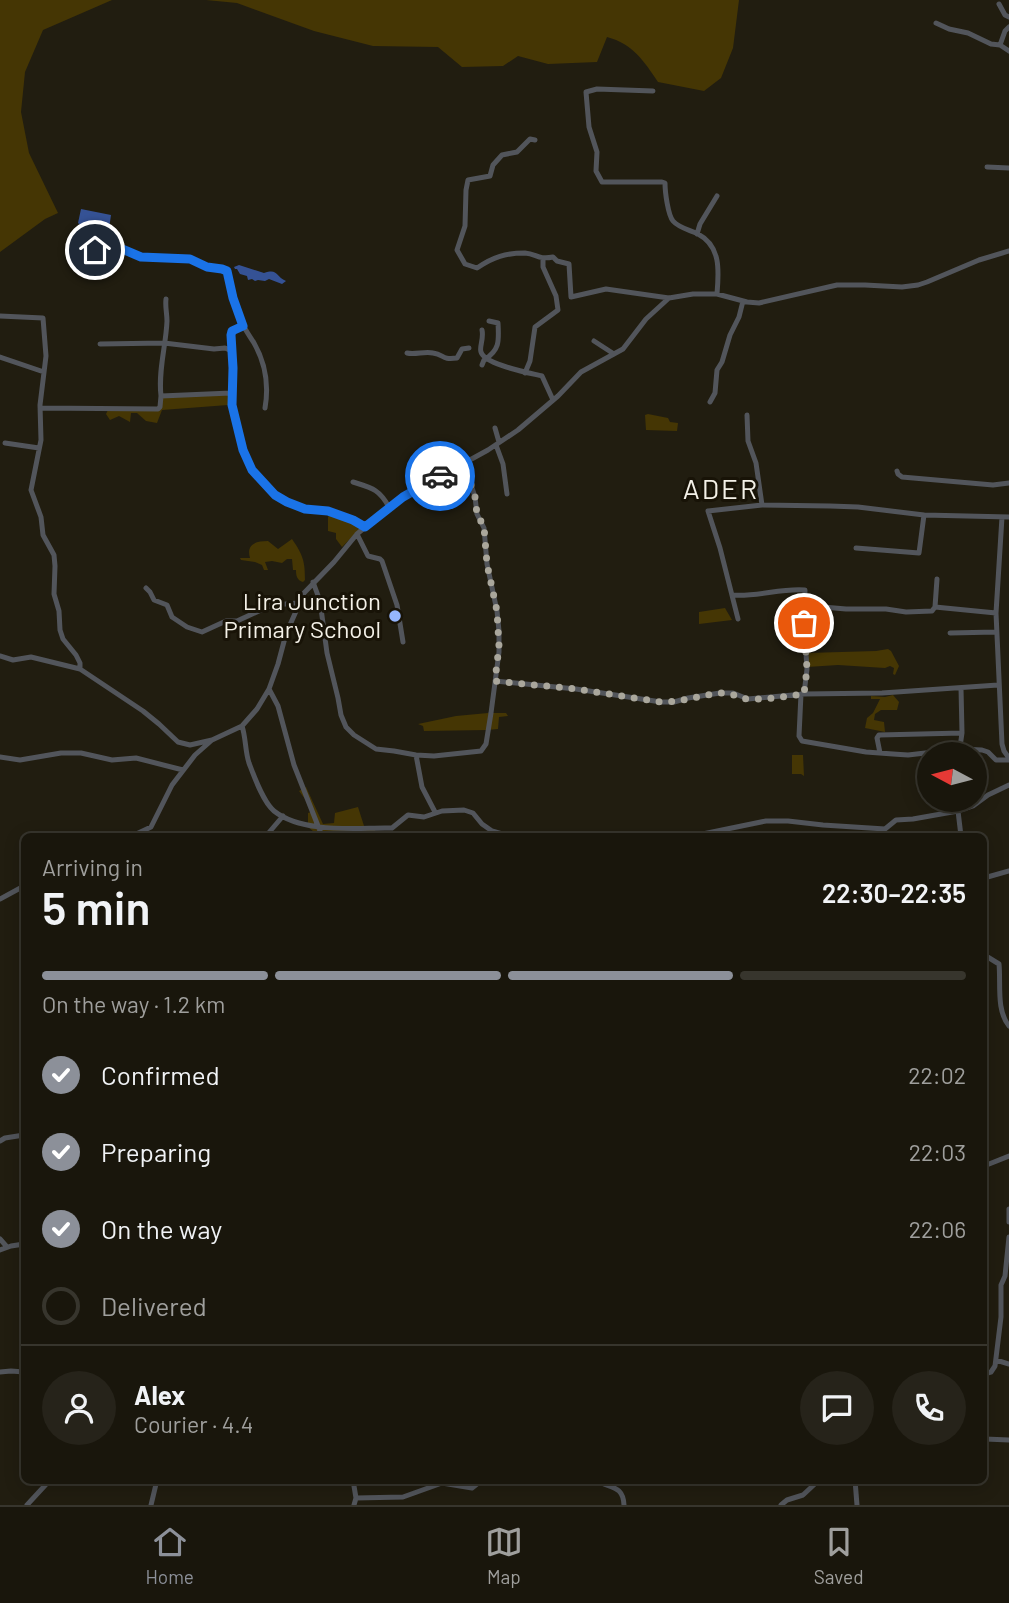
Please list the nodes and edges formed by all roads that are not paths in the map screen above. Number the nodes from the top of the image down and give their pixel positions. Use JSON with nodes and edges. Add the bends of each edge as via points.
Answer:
{"nodes":[{"id":1,"x":999,"y":4,"type":"dead end"},
{"id":2,"x":1009,"y":17,"type":"edge"},
{"id":3,"x":936,"y":23,"type":"dead end"},
{"id":4,"x":1009,"y":27,"type":"edge"},
{"id":5,"x":1000,"y":45,"type":"junction"},
{"id":6,"x":1009,"y":51,"type":"edge"},
{"id":7,"x":653,"y":91,"type":"dead end"},
{"id":8,"x":535,"y":140,"type":"dead end"},
{"id":9,"x":987,"y":167,"type":"dead end"},
{"id":10,"x":1009,"y":168,"type":"edge"},
{"id":11,"x":717,"y":196,"type":"dead end"},
{"id":12,"x":697,"y":234,"type":"junction"},
{"id":13,"x":1009,"y":251,"type":"edge"},
{"id":14,"x":543,"y":259,"type":"junction"},
{"id":15,"x":88,"y":260,"type":"dead end"},
{"id":16,"x":716,"y":294,"type":"junction"},
{"id":17,"x":669,"y":298,"type":"junction"},
{"id":18,"x":166,"y":299,"type":"dead end"},
{"id":19,"x":743,"y":301,"type":"junction"},
{"id":20,"x":0,"y":316,"type":"edge"},
{"id":21,"x":489,"y":321,"type":"dead end"},
{"id":22,"x":243,"y":326,"type":"junction"},
{"id":23,"x":482,"y":330,"type":"dead end"},
{"id":24,"x":594,"y":341,"type":"dead end"},
{"id":25,"x":164,"y":343,"type":"junction"},
{"id":26,"x":100,"y":344,"type":"dead end"},
{"id":27,"x":232,"y":351,"type":"junction"},
{"id":28,"x":407,"y":354,"type":"dead end"},
{"id":29,"x":614,"y":354,"type":"junction"},
{"id":30,"x":0,"y":357,"type":"edge"},
{"id":31,"x":484,"y":360,"type":"junction"},
{"id":32,"x":44,"y":372,"type":"junction"},
{"id":33,"x":525,"y":373,"type":"junction"},
{"id":34,"x":231,"y":393,"type":"junction"},
{"id":35,"x":161,"y":396,"type":"junction"},
{"id":36,"x":554,"y":400,"type":"junction"},
{"id":37,"x":710,"y":402,"type":"dead end"},
{"id":38,"x":40,"y":408,"type":"junction"},
{"id":39,"x":265,"y":408,"type":"dead end"},
{"id":40,"x":747,"y":415,"type":"dead end"},
{"id":41,"x":495,"y":428,"type":"dead end"},
{"id":42,"x":5,"y":443,"type":"dead end"},
{"id":43,"x":498,"y":444,"type":"junction"},
{"id":44,"x":39,"y":448,"type":"junction"},
{"id":45,"x":464,"y":463,"type":"junction"},
{"id":46,"x":897,"y":471,"type":"dead end"},
{"id":47,"x":353,"y":482,"type":"dead end"},
{"id":48,"x":1009,"y":483,"type":"edge"},
{"id":49,"x":507,"y":494,"type":"dead end"},
{"id":50,"x":762,"y":505,"type":"junction"},
{"id":51,"x":389,"y":507,"type":"junction"},
{"id":52,"x":924,"y":515,"type":"junction"},
{"id":53,"x":1006,"y":517,"type":"edge"},
{"id":54,"x":365,"y":527,"type":"junction"},
{"id":55,"x":357,"y":534,"type":"junction"},
{"id":56,"x":856,"y":548,"type":"dead end"},
{"id":57,"x":937,"y":579,"type":"dead end"},
{"id":58,"x":313,"y":582,"type":"junction"},
{"id":59,"x":146,"y":588,"type":"dead end"},
{"id":60,"x":733,"y":595,"type":"junction"},
{"id":61,"x":299,"y":603,"type":"junction"},
{"id":62,"x":935,"y":607,"type":"junction"},
{"id":63,"x":805,"y":610,"type":"junction"},
{"id":64,"x":996,"y":613,"type":"junction"},
{"id":65,"x":738,"y":618,"type":"dead end"},
{"id":66,"x":996,"y":632,"type":"junction"},
{"id":67,"x":950,"y":633,"type":"dead end"},
{"id":68,"x":403,"y":642,"type":"dead end"},
{"id":69,"x":0,"y":656,"type":"edge"},
{"id":70,"x":80,"y":669,"type":"junction"},
{"id":71,"x":495,"y":681,"type":"junction"},
{"id":72,"x":998,"y":685,"type":"junction"},
{"id":73,"x":961,"y":688,"type":"junction"},
{"id":74,"x":269,"y":689,"type":"junction"},
{"id":75,"x":802,"y":694,"type":"junction"},
{"id":76,"x":242,"y":726,"type":"junction"},
{"id":77,"x":962,"y":733,"type":"junction"},
{"id":78,"x":212,"y":740,"type":"junction"},
{"id":79,"x":961,"y":742,"type":"edge"},
{"id":80,"x":987,"y":752,"type":"edge"},
{"id":81,"x":880,"y":753,"type":"junction"},
{"id":82,"x":917,"y":754,"type":"edge"},
{"id":83,"x":416,"y":755,"type":"junction"},
{"id":84,"x":0,"y":757,"type":"edge"},
{"id":85,"x":1009,"y":759,"type":"edge"},
{"id":86,"x":183,"y":770,"type":"junction"},
{"id":87,"x":1009,"y":785,"type":"edge"},
{"id":88,"x":987,"y":796,"type":"edge"},
{"id":89,"x":435,"y":812,"type":"junction"},
{"id":90,"x":953,"y":812,"type":"edge"},
{"id":91,"x":958,"y":812,"type":"edge"},
{"id":92,"x":283,"y":816,"type":"junction"},
{"id":93,"x":152,"y":827,"type":"junction"},
{"id":94,"x":319,"y":827,"type":"junction"},
{"id":95,"x":139,"y":833,"type":"edge"},
{"id":96,"x":153,"y":833,"type":"edge"},
{"id":97,"x":269,"y":833,"type":"edge"},
{"id":98,"x":321,"y":833,"type":"edge"},
{"id":99,"x":489,"y":833,"type":"edge"},
{"id":100,"x":708,"y":833,"type":"edge"},
{"id":101,"x":961,"y":833,"type":"edge"},
{"id":102,"x":1009,"y":871,"type":"edge"},
{"id":103,"x":987,"y":877,"type":"edge"},
{"id":104,"x":21,"y":888,"type":"edge"},
{"id":105,"x":0,"y":899,"type":"edge"},
{"id":106,"x":987,"y":957,"type":"edge"},
{"id":107,"x":1009,"y":1026,"type":"edge"},
{"id":108,"x":21,"y":1135,"type":"edge"},
{"id":109,"x":0,"y":1141,"type":"edge"},
{"id":110,"x":1009,"y":1156,"type":"edge"},
{"id":111,"x":987,"y":1165,"type":"edge"},
{"id":112,"x":1009,"y":1209,"type":"edge"},
{"id":113,"x":1009,"y":1220,"type":"edge"},
{"id":114,"x":1009,"y":1237,"type":"edge"},
{"id":115,"x":0,"y":1239,"type":"edge"},
{"id":116,"x":21,"y":1245,"type":"edge"},
{"id":117,"x":8,"y":1247,"type":"junction"},
{"id":118,"x":0,"y":1250,"type":"edge"},
{"id":119,"x":996,"y":1360,"type":"junction"},
{"id":120,"x":1009,"y":1364,"type":"edge"},
{"id":121,"x":0,"y":1372,"type":"edge"},
{"id":122,"x":21,"y":1372,"type":"edge"},
{"id":123,"x":987,"y":1373,"type":"edge"},
{"id":124,"x":987,"y":1439,"type":"edge"},
{"id":125,"x":1009,"y":1440,"type":"edge"},
{"id":126,"x":46,"y":1484,"type":"edge"},
{"id":127,"x":156,"y":1484,"type":"edge"},
{"id":128,"x":354,"y":1484,"type":"edge"},
{"id":129,"x":439,"y":1484,"type":"edge"},
{"id":130,"x":448,"y":1484,"type":"edge"},
{"id":131,"x":477,"y":1484,"type":"edge"},
{"id":132,"x":605,"y":1484,"type":"edge"},
{"id":133,"x":815,"y":1484,"type":"edge"},
{"id":134,"x":855,"y":1484,"type":"edge"},
{"id":135,"x":355,"y":1502,"type":"edge"},
{"id":136,"x":27,"y":1505,"type":"edge"},
{"id":137,"x":151,"y":1505,"type":"edge"},
{"id":138,"x":624,"y":1505,"type":"edge"},
{"id":139,"x":781,"y":1505,"type":"edge"},
{"id":140,"x":857,"y":1505,"type":"edge"}],
"edges":[{"from":1,"to":2,"type":"street"},
{"from":3,"to":5,"type":"street"},
{"from":4,"to":5,"type":"street"},
{"from":5,"to":6,"type":"street"},
{"from":7,"to":12,"type":"street","via":[[586,92],[597,176],[605,183],[665,183],[672,221]]},
{"from":8,"to":14,"type":"street","via":[[502,155],[490,176],[468,180],[466,219],[457,250],[465,264],[477,268],[505,253]]},
{"from":9,"to":10,"type":"street"},
{"from":11,"to":12,"type":"street"},
{"from":12,"to":16,"type":"street","via":[[717,256]]},
{"from":13,"to":19,"type":"street","via":[[918,285],[837,285],[768,302]]},
{"from":14,"to":17,"type":"street","via":[[553,257],[569,264],[571,297],[607,289]]},
{"from":14,"to":33,"type":"street","via":[[558,310],[535,327]]},
{"from":15,"to":22,"type":"street","via":[[95,250],[115,246],[141,257],[190,259],[225,270]]},
{"from":16,"to":17,"type":"street"},
{"from":16,"to":19,"type":"street"},
{"from":17,"to":29,"type":"street"},
{"from":18,"to":25,"type":"street"},
{"from":19,"to":37,"type":"street"},
{"from":20,"to":32,"type":"street","via":[[43,318]]},
{"from":21,"to":31,"type":"street","via":[[498,323],[496,350]]},
{"from":22,"to":27,"type":"street","via":[[231,332]]},
{"from":22,"to":39,"type":"street","via":[[266,373]]},
{"from":23,"to":31,"type":"street"},
{"from":24,"to":29,"type":"street"},
{"from":25,"to":26,"type":"street"},
{"from":25,"to":27,"type":"street"},
{"from":25,"to":35,"type":"street"},
{"from":27,"to":34,"type":"street"},
{"from":28,"to":31,"type":"street","via":[[431,353],[451,359],[467,345]]},
{"from":29,"to":36,"type":"street","via":[[582,372]]},
{"from":30,"to":32,"type":"street"},
{"from":31,"to":33,"type":"street"},
{"from":32,"to":38,"type":"street"},
{"from":33,"to":36,"type":"street","via":[[542,376]]},
{"from":34,"to":35,"type":"street"},
{"from":34,"to":54,"type":"street","via":[[249,465],[275,495],[297,507],[328,511]]},
{"from":35,"to":38,"type":"street","via":[[158,409]]},
{"from":36,"to":43,"type":"street"},
{"from":38,"to":44,"type":"street"},
{"from":40,"to":50,"type":"street"},
{"from":41,"to":43,"type":"street"},
{"from":42,"to":44,"type":"street"},
{"from":43,"to":45,"type":"street"},
{"from":43,"to":49,"type":"street"},
{"from":44,"to":70,"type":"street","via":[[31,490],[43,535],[54,555],[60,630]]},
{"from":45,"to":51,"type":"street"},
{"from":45,"to":71,"type":"street","via":[[484,527],[497,611]]},
{"from":46,"to":48,"type":"street","via":[[902,477]]},
{"from":47,"to":51,"type":"street","via":[[372,487]]},
{"from":50,"to":52,"type":"street","via":[[849,506]]},
{"from":50,"to":60,"type":"street","via":[[709,511]]},
{"from":51,"to":54,"type":"street"},
{"from":52,"to":53,"type":"street"},
{"from":52,"to":56,"type":"street","via":[[919,553]]},
{"from":53,"to":64,"type":"street"},
{"from":54,"to":55,"type":"street"},
{"from":55,"to":58,"type":"street"},
{"from":55,"to":68,"type":"street","via":[[368,556],[382,561]]},
{"from":57,"to":62,"type":"street"},
{"from":58,"to":61,"type":"street"},
{"from":58,"to":83,"type":"street","via":[[346,727],[376,749]]},
{"from":59,"to":61,"type":"street","via":[[154,600],[167,604],[172,617],[202,632],[272,605]]},
{"from":60,"to":63,"type":"street","via":[[803,590]]},
{"from":60,"to":65,"type":"street"},
{"from":61,"to":74,"type":"street"},
{"from":62,"to":63,"type":"street","via":[[920,612]]},
{"from":62,"to":64,"type":"street"},
{"from":63,"to":75,"type":"street","via":[[807,669]]},
{"from":64,"to":66,"type":"street"},
{"from":66,"to":67,"type":"street"},
{"from":66,"to":72,"type":"street"},
{"from":69,"to":70,"type":"street","via":[[13,660],[31,657]]},
{"from":70,"to":78,"type":"street","via":[[143,711],[176,741]]},
{"from":71,"to":75,"type":"street","via":[[661,702],[720,693],[748,699]]},
{"from":71,"to":83,"type":"street","via":[[483,750]]},
{"from":72,"to":73,"type":"street"},
{"from":72,"to":85,"type":"street","via":[[1002,744]]},
{"from":73,"to":75,"type":"street"},
{"from":73,"to":77,"type":"street"},
{"from":74,"to":76,"type":"street"},
{"from":74,"to":94,"type":"street"},
{"from":75,"to":81,"type":"street","via":[[802,741]]},
{"from":76,"to":78,"type":"street"},
{"from":76,"to":92,"type":"street","via":[[253,773],[270,805]]},
{"from":77,"to":79,"type":"street"},
{"from":77,"to":81,"type":"street","via":[[879,735]]},
{"from":78,"to":86,"type":"street"},
{"from":80,"to":85,"type":"street","via":[[995,760]]},
{"from":81,"to":82,"type":"street"},
{"from":83,"to":89,"type":"street","via":[[422,787]]},
{"from":84,"to":86,"type":"street","via":[[20,760],[81,753],[112,760],[132,757]]},
{"from":86,"to":93,"type":"street"},
{"from":87,"to":88,"type":"street"},
{"from":89,"to":94,"type":"street","via":[[424,817],[408,815],[391,828]]},
{"from":89,"to":99,"type":"street","via":[[468,811]]},
{"from":90,"to":100,"type":"street","via":[[898,820],[885,829],[866,831],[766,821]]},
{"from":91,"to":101,"type":"street"},
{"from":92,"to":94,"type":"street"},
{"from":92,"to":97,"type":"street"},
{"from":93,"to":95,"type":"street"},
{"from":93,"to":96,"type":"street"},
{"from":94,"to":98,"type":"street"},
{"from":102,"to":103,"type":"street"},
{"from":104,"to":105,"type":"street"},
{"from":106,"to":107,"type":"street","via":[[999,964],[1001,1007]]},
{"from":108,"to":109,"type":"street"},
{"from":110,"to":111,"type":"street"},
{"from":112,"to":113,"type":"street"},
{"from":114,"to":119,"type":"street"},
{"from":115,"to":117,"type":"street"},
{"from":116,"to":117,"type":"street"},
{"from":117,"to":118,"type":"street"},
{"from":119,"to":120,"type":"street"},
{"from":119,"to":123,"type":"street","via":[[994,1371]]},
{"from":121,"to":122,"type":"street"},
{"from":124,"to":125,"type":"street"},
{"from":126,"to":136,"type":"street"},
{"from":127,"to":137,"type":"street"},
{"from":128,"to":135,"type":"street"},
{"from":129,"to":135,"type":"street","via":[[403,1497]]},
{"from":130,"to":131,"type":"street","via":[[472,1488]]},
{"from":132,"to":138,"type":"street","via":[[617,1489]]},
{"from":133,"to":139,"type":"street"},
{"from":134,"to":140,"type":"street"}]}
